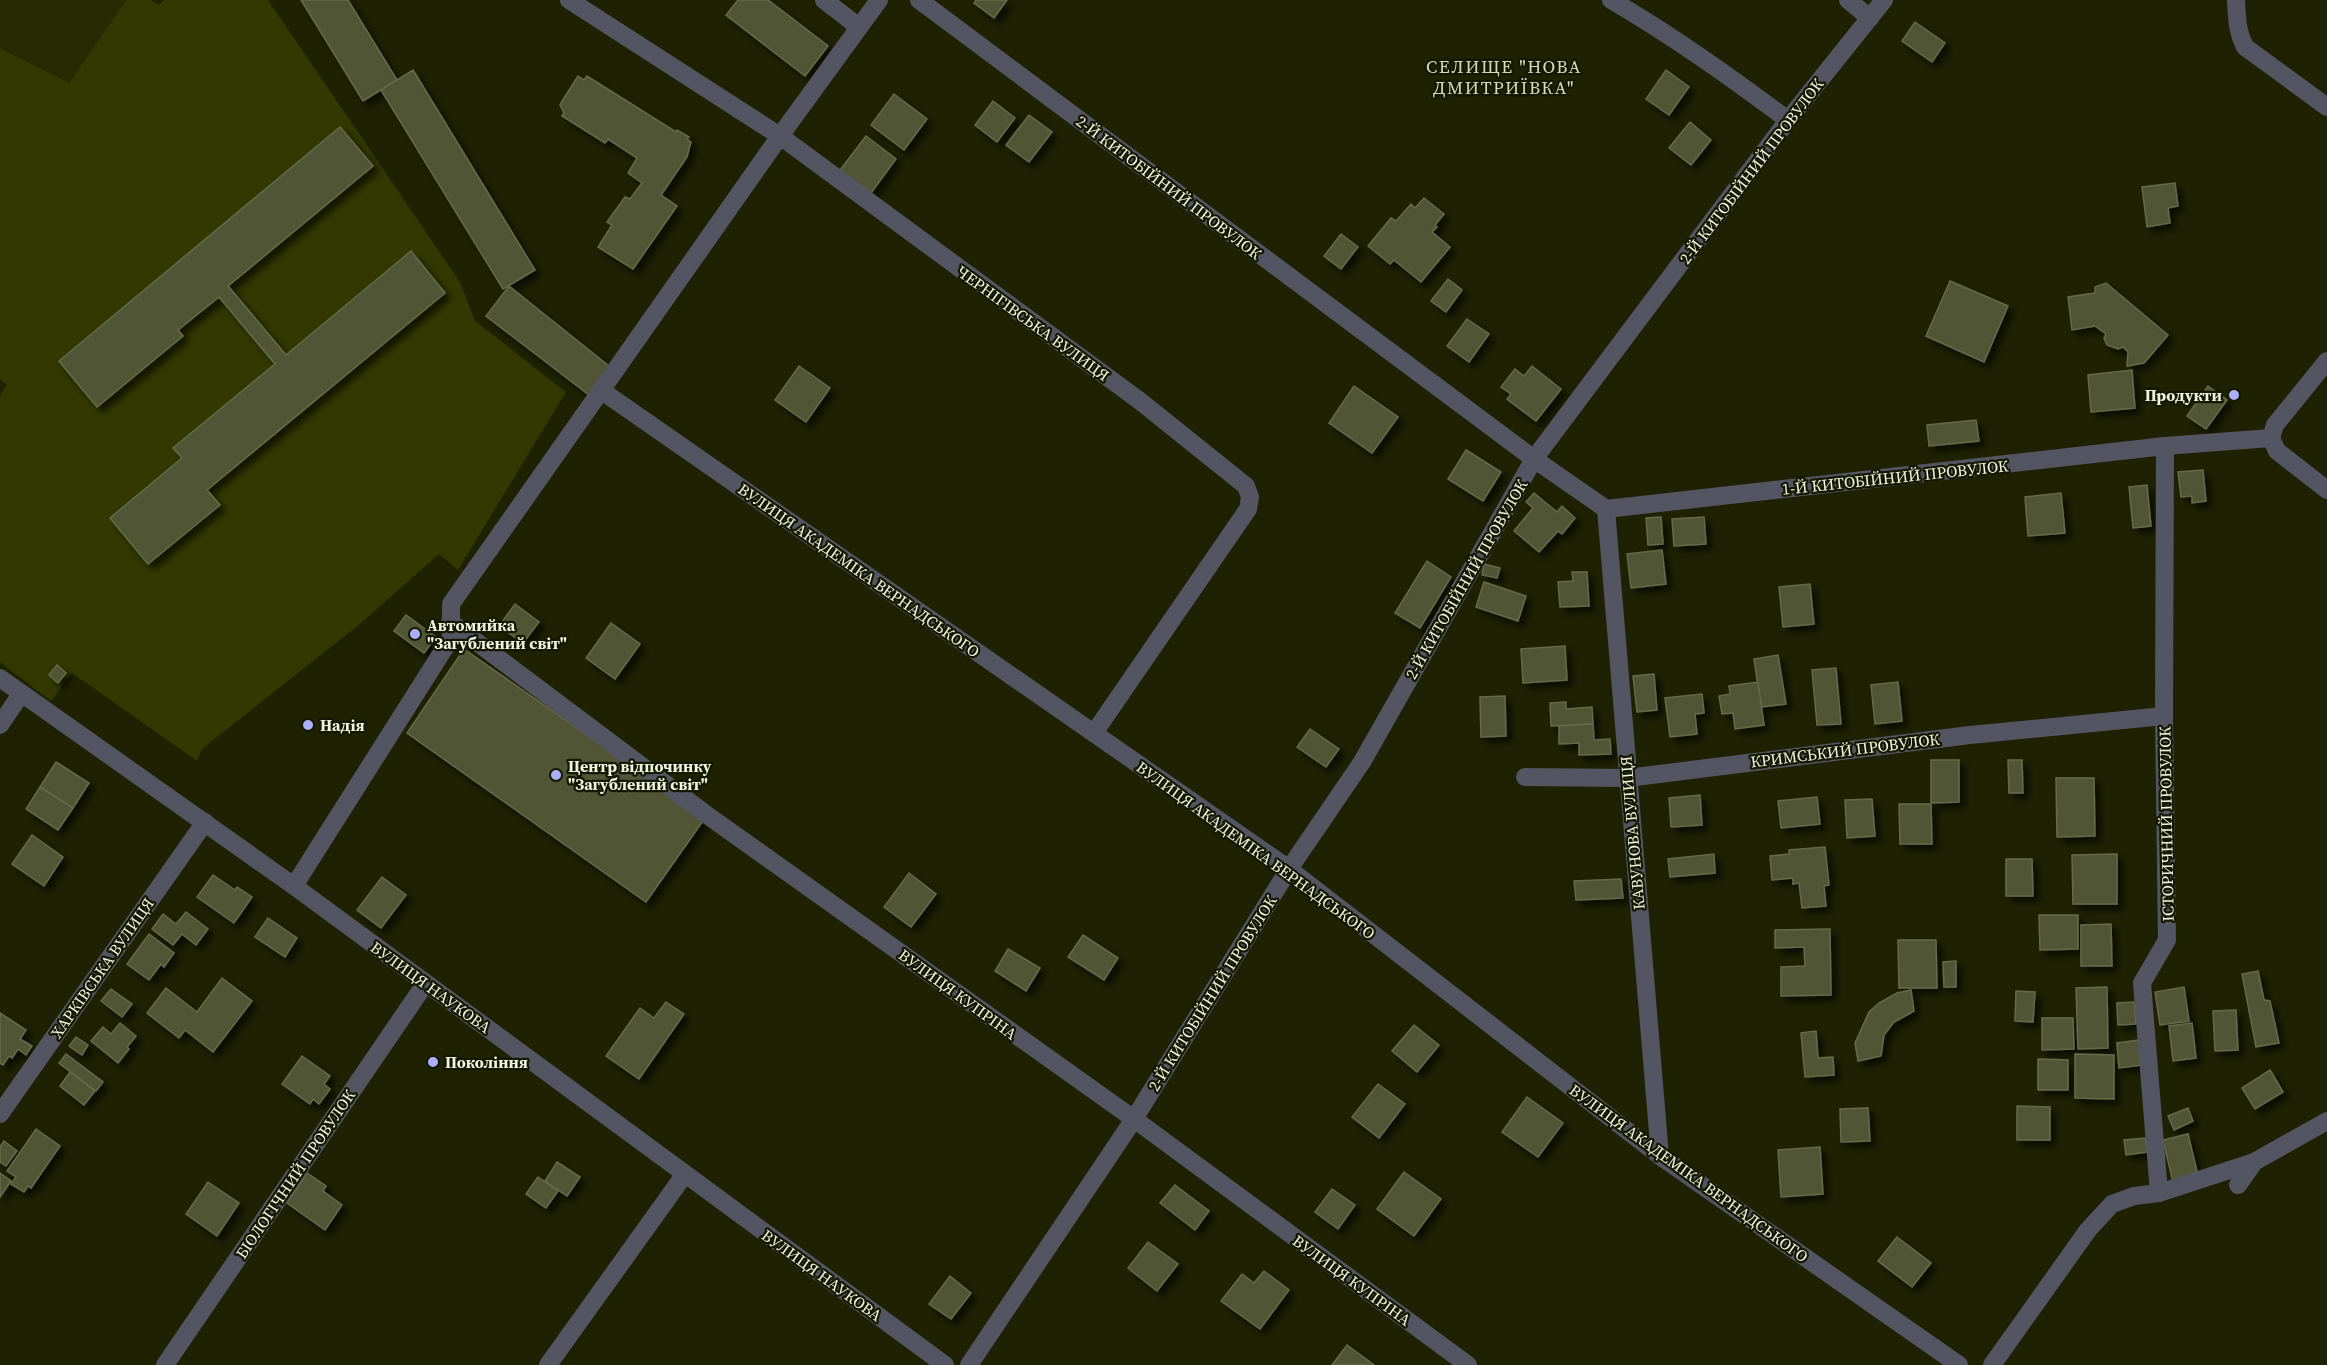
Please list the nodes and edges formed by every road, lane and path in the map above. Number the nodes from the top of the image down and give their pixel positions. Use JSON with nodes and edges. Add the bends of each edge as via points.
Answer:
{"nodes":[{"id":1,"x":569,"y":0,"type":"edge"},
{"id":2,"x":824,"y":0,"type":"edge"},
{"id":3,"x":879,"y":0,"type":"edge"},
{"id":4,"x":919,"y":0,"type":"edge"},
{"id":5,"x":1611,"y":0,"type":"edge"},
{"id":6,"x":1848,"y":0,"type":"edge"},
{"id":7,"x":1884,"y":0,"type":"edge"},
{"id":8,"x":2236,"y":0,"type":"edge"},
{"id":9,"x":1870,"y":18,"type":"junction"},
{"id":10,"x":859,"y":27,"type":"junction"},
{"id":11,"x":2327,"y":107,"type":"edge"},
{"id":12,"x":1788,"y":120,"type":"junction"},
{"id":13,"x":780,"y":136,"type":"junction"},
{"id":14,"x":2327,"y":362,"type":"edge"},
{"id":15,"x":602,"y":391,"type":"junction"},
{"id":16,"x":2271,"y":438,"type":"junction"},
{"id":17,"x":2165,"y":446,"type":"junction"},
{"id":18,"x":1534,"y":459,"type":"junction"},
{"id":19,"x":2327,"y":490,"type":"edge"},
{"id":20,"x":1606,"y":509,"type":"junction"},
{"id":21,"x":450,"y":622,"type":"junction"},
{"id":22,"x":0,"y":678,"type":"edge"},
{"id":23,"x":21,"y":694,"type":"junction"},
{"id":24,"x":2164,"y":716,"type":"junction"},
{"id":25,"x":0,"y":725,"type":"edge"},
{"id":26,"x":1094,"y":733,"type":"junction"},
{"id":27,"x":1525,"y":777,"type":"dead end"},
{"id":28,"x":1627,"y":777,"type":"junction"},
{"id":29,"x":205,"y":822,"type":"junction"},
{"id":30,"x":1289,"y":869,"type":"junction"},
{"id":31,"x":294,"y":886,"type":"junction"},
{"id":32,"x":425,"y":984,"type":"junction"},
{"id":33,"x":0,"y":1114,"type":"edge"},
{"id":34,"x":1134,"y":1119,"type":"junction"},
{"id":35,"x":2327,"y":1122,"type":"edge"},
{"id":36,"x":1660,"y":1156,"type":"junction"},
{"id":37,"x":2254,"y":1162,"type":"junction"},
{"id":38,"x":685,"y":1174,"type":"junction"},
{"id":39,"x":2238,"y":1185,"type":"dead end"},
{"id":40,"x":2159,"y":1193,"type":"junction"},
{"id":41,"x":165,"y":1365,"type":"edge"},
{"id":42,"x":549,"y":1365,"type":"edge"},
{"id":43,"x":945,"y":1365,"type":"edge"},
{"id":44,"x":969,"y":1365,"type":"edge"},
{"id":45,"x":1468,"y":1365,"type":"edge"},
{"id":46,"x":1959,"y":1365,"type":"edge"},
{"id":47,"x":1992,"y":1365,"type":"edge"}],
"edges":[{"from":1,"to":13,"type":"street","name":"ЧЕРНІГІВСЬКА ВУЛИЦЯ"},
{"from":2,"to":10,"type":"street"},
{"from":3,"to":10,"type":"street"},
{"from":4,"to":18,"type":"street","name":"2-Й КИТОБІЙНИЙ ПРОВУЛОК"},
{"from":5,"to":12,"type":"street","via":[[1696,52]]},
{"from":6,"to":9,"type":"street"},
{"from":7,"to":9,"type":"street","name":"2-Й КИТОБІЙНИЙ ПРОВУЛОК"},
{"from":8,"to":11,"type":"street","via":[[2236,21],[2245,48]]},
{"from":9,"to":12,"type":"street","name":"2-Й КИТОБІЙНИЙ ПРОВУЛОК"},
{"from":10,"to":13,"type":"street"},
{"from":12,"to":18,"type":"street","name":"2-Й КИТОБІЙНИЙ ПРОВУЛОК"},
{"from":13,"to":15,"type":"street"},
{"from":13,"to":26,"type":"street","name":"ЧЕРНІГІВСЬКА ВУЛИЦЯ","via":[[1140,401],[1249,491],[1248,508]]},
{"from":14,"to":16,"type":"street","via":[[2275,425]]},
{"from":15,"to":21,"type":"street","via":[[451,604]]},
{"from":15,"to":26,"type":"street","name":"ВУЛИЦЯ АКАДЕМІКА ВЕРНАДСЬКОГО"},
{"from":16,"to":17,"type":"street","name":"1-Й КИТОБІЙНИЙ ПРОВУЛОК"},
{"from":16,"to":19,"type":"street","via":[[2277,452]]},
{"from":17,"to":20,"type":"street","name":"1-Й КИТОБІЙНИЙ ПРОВУЛОК"},
{"from":17,"to":24,"type":"street","name":"ІСТОРИЧНИЙ ПРОВУЛОК"},
{"from":18,"to":20,"type":"street"},
{"from":18,"to":30,"type":"street","name":"2-Й КИТОБІЙНИЙ ПРОВУЛОК","via":[[1362,762]]},
{"from":20,"to":28,"type":"street","name":"КАВУНОВА ВУЛИЦЯ"},
{"from":21,"to":31,"type":"street","via":[[448,644]]},
{"from":21,"to":34,"type":"street","name":"ВУЛИЦЯ КУПРІНА","via":[[707,815]]},
{"from":22,"to":23,"type":"street","name":"ВУЛИЦЯ НАУКОВА"},
{"from":23,"to":25,"type":"street"},
{"from":23,"to":29,"type":"street","name":"ВУЛИЦЯ НАУКОВА"},
{"from":24,"to":28,"type":"street","name":"КРИМСЬКИЙ ПРОВУЛОК","via":[[1970,735]]},
{"from":24,"to":40,"type":"street","name":"ІСТОРИЧНИЙ ПРОВУЛОК","via":[[2167,940],[2142,983]]},
{"from":26,"to":30,"type":"street","name":"ВУЛИЦЯ АКАДЕМІКА ВЕРНАДСЬКОГО"},
{"from":27,"to":28,"type":"street","name":"КРИМСЬКИЙ ПРОВУЛОК"},
{"from":28,"to":36,"type":"street","name":"КАВУНОВА ВУЛИЦЯ"},
{"from":29,"to":31,"type":"street","name":"ВУЛИЦЯ НАУКОВА"},
{"from":29,"to":33,"type":"street","name":"ХАРКІВСЬКА ВУЛИЦЯ"},
{"from":30,"to":34,"type":"street","name":"2-Й КИТОБІЙНИЙ ПРОВУЛОК"},
{"from":30,"to":36,"type":"street","name":"ВУЛИЦЯ АКАДЕМІКА ВЕРНАДСЬКОГО"},
{"from":31,"to":32,"type":"street","name":"ВУЛИЦЯ НАУКОВА"},
{"from":32,"to":38,"type":"street","name":"ВУЛИЦЯ НАУКОВА"},
{"from":32,"to":41,"type":"street","name":"БІОЛОГІЧНИЙ ПРОВУЛОК"},
{"from":34,"to":44,"type":"street","name":"2-Й КИТОБІЙНИЙ ПРОВУЛОК"},
{"from":34,"to":45,"type":"street","name":"ВУЛИЦЯ КУПРІНА"},
{"from":35,"to":37,"type":"street"},
{"from":36,"to":46,"type":"street","name":"ВУЛИЦЯ АКАДЕМІКА ВЕРНАДСЬКОГО"},
{"from":37,"to":39,"type":"street"},
{"from":37,"to":40,"type":"street"},
{"from":38,"to":42,"type":"street"},
{"from":38,"to":43,"type":"street","name":"ВУЛИЦЯ НАУКОВА"},
{"from":40,"to":47,"type":"street","via":[[2112,1204],[2088,1230]]}]}
